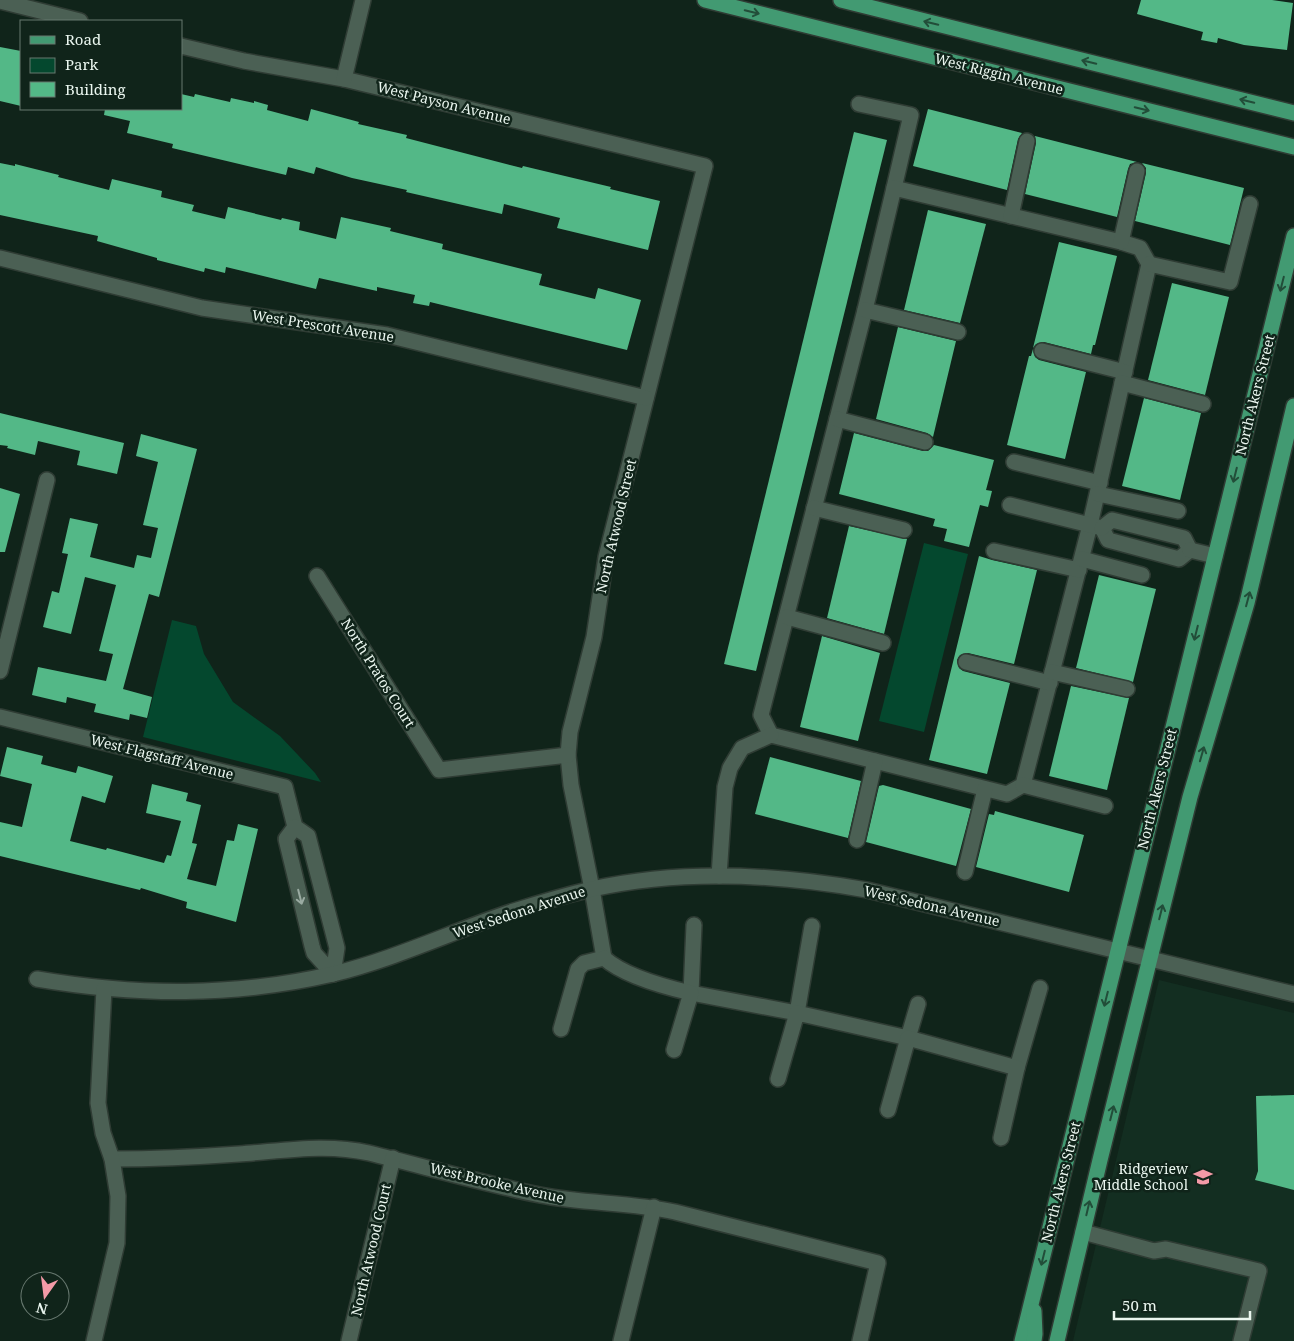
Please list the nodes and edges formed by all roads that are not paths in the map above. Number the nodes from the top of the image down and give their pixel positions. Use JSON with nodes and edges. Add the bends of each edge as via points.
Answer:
{"nodes":[{"id":1,"x":363,"y":0,"type":"edge"},
{"id":2,"x":705,"y":0,"type":"edge"},
{"id":3,"x":841,"y":0,"type":"edge"},
{"id":4,"x":0,"y":1,"type":"edge"},
{"id":5,"x":76,"y":20,"type":"edge"},
{"id":6,"x":182,"y":46,"type":"edge"},
{"id":7,"x":344,"y":79,"type":"junction"},
{"id":8,"x":859,"y":104,"type":"dead end"},
{"id":9,"x":1294,"y":113,"type":"edge"},
{"id":10,"x":1027,"y":142,"type":"dead end"},
{"id":11,"x":1294,"y":147,"type":"edge"},
{"id":12,"x":705,"y":166,"type":"joint"},
{"id":13,"x":1137,"y":171,"type":"dead end"},
{"id":14,"x":894,"y":188,"type":"junction"},
{"id":15,"x":1250,"y":204,"type":"dead end"},
{"id":16,"x":1011,"y":216,"type":"junction"},
{"id":17,"x":1294,"y":236,"type":"edge"},
{"id":18,"x":1121,"y":242,"type":"junction"},
{"id":19,"x":0,"y":258,"type":"edge"},
{"id":20,"x":1149,"y":264,"type":"junction"},
{"id":21,"x":865,"y":310,"type":"junction"},
{"id":22,"x":958,"y":332,"type":"dead end"},
{"id":23,"x":1042,"y":351,"type":"dead end"},
{"id":24,"x":1123,"y":378,"type":"junction"},
{"id":25,"x":646,"y":398,"type":"junction"},
{"id":26,"x":1203,"y":404,"type":"dead end"},
{"id":27,"x":1294,"y":406,"type":"edge"},
{"id":28,"x":837,"y":419,"type":"junction"},
{"id":29,"x":925,"y":442,"type":"dead end"},
{"id":30,"x":1014,"y":462,"type":"dead end"},
{"id":31,"x":48,"y":480,"type":"dead end"},
{"id":32,"x":1099,"y":488,"type":"junction"},
{"id":33,"x":1010,"y":505,"type":"dead end"},
{"id":34,"x":814,"y":508,"type":"junction"},
{"id":35,"x":1178,"y":511,"type":"dead end"},
{"id":36,"x":1096,"y":527,"type":"junction"},
{"id":37,"x":904,"y":530,"type":"dead end"},
{"id":38,"x":1151,"y":530,"type":"junction"},
{"id":39,"x":1145,"y":550,"type":"junction"},
{"id":40,"x":1190,"y":550,"type":"junction"},
{"id":41,"x":994,"y":551,"type":"dead end"},
{"id":42,"x":1215,"y":556,"type":"junction"},
{"id":43,"x":1080,"y":565,"type":"junction"},
{"id":44,"x":1142,"y":575,"type":"dead end"},
{"id":45,"x":317,"y":576,"type":"dead end"},
{"id":46,"x":787,"y":618,"type":"junction"},
{"id":47,"x":883,"y":643,"type":"dead end"},
{"id":48,"x":966,"y":662,"type":"dead end"},
{"id":49,"x":0,"y":671,"type":"edge"},
{"id":50,"x":1051,"y":678,"type":"junction"},
{"id":51,"x":1127,"y":689,"type":"dead end"},
{"id":52,"x":0,"y":716,"type":"edge"},
{"id":53,"x":771,"y":735,"type":"junction"},
{"id":54,"x":568,"y":755,"type":"junction"},
{"id":55,"x":875,"y":761,"type":"junction"},
{"id":56,"x":1023,"y":785,"type":"junction"},
{"id":57,"x":985,"y":789,"type":"junction"},
{"id":58,"x":1104,"y":806,"type":"dead end"},
{"id":59,"x":295,"y":827,"type":"junction"},
{"id":60,"x":857,"y":840,"type":"dead end"},
{"id":61,"x":315,"y":864,"type":"junction"},
{"id":62,"x":293,"y":869,"type":"junction"},
{"id":63,"x":965,"y":872,"type":"dead end"},
{"id":64,"x":719,"y":876,"type":"junction"},
{"id":65,"x":592,"y":889,"type":"junction"},
{"id":66,"x":694,"y":925,"type":"dead end"},
{"id":67,"x":812,"y":926,"type":"dead end"},
{"id":68,"x":1118,"y":951,"type":"junction"},
{"id":69,"x":604,"y":958,"type":"junction"},
{"id":70,"x":1150,"y":959,"type":"junction"},
{"id":71,"x":333,"y":974,"type":"junction"},
{"id":72,"x":37,"y":979,"type":"dead end"},
{"id":73,"x":1040,"y":988,"type":"dead end"},
{"id":74,"x":104,"y":989,"type":"junction"},
{"id":75,"x":691,"y":993,"type":"junction"},
{"id":76,"x":1294,"y":994,"type":"edge"},
{"id":77,"x":918,"y":1004,"type":"dead end"},
{"id":78,"x":797,"y":1013,"type":"junction"},
{"id":79,"x":561,"y":1029,"type":"dead end"},
{"id":80,"x":908,"y":1038,"type":"junction"},
{"id":81,"x":674,"y":1050,"type":"dead end"},
{"id":82,"x":1017,"y":1068,"type":"junction"},
{"id":83,"x":778,"y":1079,"type":"dead end"},
{"id":84,"x":888,"y":1110,"type":"dead end"},
{"id":85,"x":1001,"y":1138,"type":"dead end"},
{"id":86,"x":393,"y":1158,"type":"junction"},
{"id":87,"x":112,"y":1160,"type":"junction"},
{"id":88,"x":654,"y":1207,"type":"junction"},
{"id":89,"x":1083,"y":1232,"type":"junction"},
{"id":90,"x":1034,"y":1294,"type":"junction"},
{"id":91,"x":94,"y":1341,"type":"edge"},
{"id":92,"x":350,"y":1341,"type":"edge"},
{"id":93,"x":621,"y":1341,"type":"edge"},
{"id":94,"x":860,"y":1341,"type":"edge"},
{"id":95,"x":1022,"y":1341,"type":"edge"},
{"id":96,"x":1034,"y":1341,"type":"edge"},
{"id":97,"x":1057,"y":1341,"type":"edge"},
{"id":98,"x":1241,"y":1341,"type":"edge"}],
"edges":[{"from":1,"to":7,"type":"street"},
{"from":2,"to":11,"type":"main road","name":"West Riggin Avenue","one_way":true},
{"from":9,"to":3,"type":"main road","one_way":true},
{"from":4,"to":5,"type":"street"},
{"from":6,"to":7,"type":"street","name":"West Payson Avenue"},
{"from":7,"to":12,"type":"street","name":"West Payson Avenue"},
{"from":8,"to":14,"type":"street","via":[[911,114]]},
{"from":10,"to":16,"type":"street"},
{"from":12,"to":25,"type":"street","name":"North Atwood Street"},
{"from":13,"to":18,"type":"street"},
{"from":14,"to":16,"type":"street"},
{"from":14,"to":21,"type":"street"},
{"from":15,"to":20,"type":"street","via":[[1230,282]]},
{"from":16,"to":18,"type":"street"},
{"from":17,"to":42,"type":"main road","name":"North Akers Street","one_way":true},
{"from":18,"to":20,"type":"street","via":[[1140,248]]},
{"from":19,"to":25,"type":"street","name":"West Prescott Avenue","via":[[202,308],[395,337]]},
{"from":20,"to":24,"type":"street"},
{"from":21,"to":22,"type":"street"},
{"from":21,"to":28,"type":"street"},
{"from":23,"to":24,"type":"street"},
{"from":24,"to":26,"type":"street"},
{"from":24,"to":32,"type":"street"},
{"from":25,"to":54,"type":"street","name":"North Atwood Street","via":[[605,564],[594,637],[570,732]]},
{"from":70,"to":27,"type":"main road","one_way":true,"via":[[1190,797],[1247,602]]},
{"from":28,"to":29,"type":"street"},
{"from":28,"to":34,"type":"street"},
{"from":30,"to":32,"type":"street"},
{"from":31,"to":49,"type":"street"},
{"from":32,"to":35,"type":"street"},
{"from":32,"to":36,"type":"street"},
{"from":33,"to":36,"type":"street"},
{"from":34,"to":37,"type":"street"},
{"from":34,"to":46,"type":"street"},
{"from":36,"to":38,"type":"street","via":[[1112,520]]},
{"from":36,"to":39,"type":"street","via":[[1108,540]]},
{"from":36,"to":43,"type":"street"},
{"from":38,"to":39,"type":"street"},
{"from":38,"to":40,"type":"street","via":[[1184,538]]},
{"from":39,"to":40,"type":"street","via":[[1179,559]]},
{"from":40,"to":42,"type":"street"},
{"from":41,"to":43,"type":"street"},
{"from":42,"to":68,"type":"main road","name":"North Akers Street","one_way":true},
{"from":43,"to":44,"type":"street"},
{"from":43,"to":50,"type":"street"},
{"from":45,"to":54,"type":"street","name":"North Pratos Court","via":[[439,770]]},
{"from":46,"to":47,"type":"street"},
{"from":46,"to":53,"type":"street","via":[[761,716]]},
{"from":48,"to":50,"type":"street"},
{"from":50,"to":51,"type":"street"},
{"from":50,"to":56,"type":"street"},
{"from":52,"to":59,"type":"street","name":"West Flagstaff Avenue","via":[[285,787]]},
{"from":53,"to":55,"type":"street"},
{"from":53,"to":64,"type":"street","via":[[742,748],[730,768],[725,787]]},
{"from":54,"to":65,"type":"street","name":"North Atwood Street","via":[[570,785]]},
{"from":55,"to":57,"type":"street"},
{"from":55,"to":60,"type":"street"},
{"from":56,"to":57,"type":"street","via":[[1007,794]]},
{"from":56,"to":58,"type":"street"},
{"from":57,"to":63,"type":"street"},
{"from":59,"to":61,"type":"street","name":"West Flagstaff Avenue","via":[[308,836]]},
{"from":59,"to":62,"type":"street","via":[[286,839]]},
{"from":61,"to":62,"type":"street"},
{"from":61,"to":71,"type":"street","name":"West Flagstaff Avenue","via":[[337,948]]},
{"from":62,"to":71,"type":"street","one_way":true,"via":[[314,953]]},
{"from":64,"to":65,"type":"street","name":"West Sedona Avenue","via":[[649,880]]},
{"from":64,"to":68,"type":"street","name":"West Sedona Avenue","via":[[809,881],[867,890]]},
{"from":65,"to":69,"type":"street","name":"North Atwood Street"},
{"from":65,"to":71,"type":"street","name":"West Sedona Avenue","via":[[515,911],[387,958]]},
{"from":66,"to":75,"type":"street"},
{"from":67,"to":78,"type":"street"},
{"from":68,"to":70,"type":"street","name":"West Sedona Avenue"},
{"from":68,"to":90,"type":"main road","name":"North Akers Street","one_way":true},
{"from":69,"to":75,"type":"street","via":[[614,966],[669,988]]},
{"from":69,"to":79,"type":"street","via":[[584,963],[578,969]]},
{"from":70,"to":76,"type":"street","name":"West Sedona Avenue"},
{"from":89,"to":70,"type":"main road","one_way":true},
{"from":71,"to":74,"type":"street","name":"West Sedona Avenue","via":[[262,987],[214,991]]},
{"from":72,"to":74,"type":"street","name":"West Sedona Avenue"},
{"from":73,"to":82,"type":"street"},
{"from":74,"to":87,"type":"street","via":[[98,1103]]},
{"from":75,"to":78,"type":"street"},
{"from":75,"to":81,"type":"street"},
{"from":77,"to":80,"type":"street"},
{"from":78,"to":80,"type":"street"},
{"from":78,"to":83,"type":"street"},
{"from":80,"to":82,"type":"street"},
{"from":80,"to":84,"type":"street"},
{"from":82,"to":85,"type":"street"},
{"from":86,"to":87,"type":"street","name":"West Brooke Avenue","via":[[355,1150],[306,1147],[202,1157]]},
{"from":86,"to":88,"type":"street","name":"West Brooke Avenue","via":[[540,1195]]},
{"from":86,"to":92,"type":"street","name":"North Atwood Court"},
{"from":87,"to":91,"type":"street","via":[[118,1196],[117,1243]]},
{"from":88,"to":93,"type":"street"},
{"from":88,"to":94,"type":"street","name":"West Brooke Avenue","via":[[878,1262]]},
{"from":89,"to":97,"type":"main road"},
{"from":89,"to":98,"type":"street","via":[[1154,1251],[1166,1249],[1259,1272]]},
{"from":90,"to":95,"type":"main road","name":"North Akers Street"},
{"from":90,"to":96,"type":"main road"}]}
